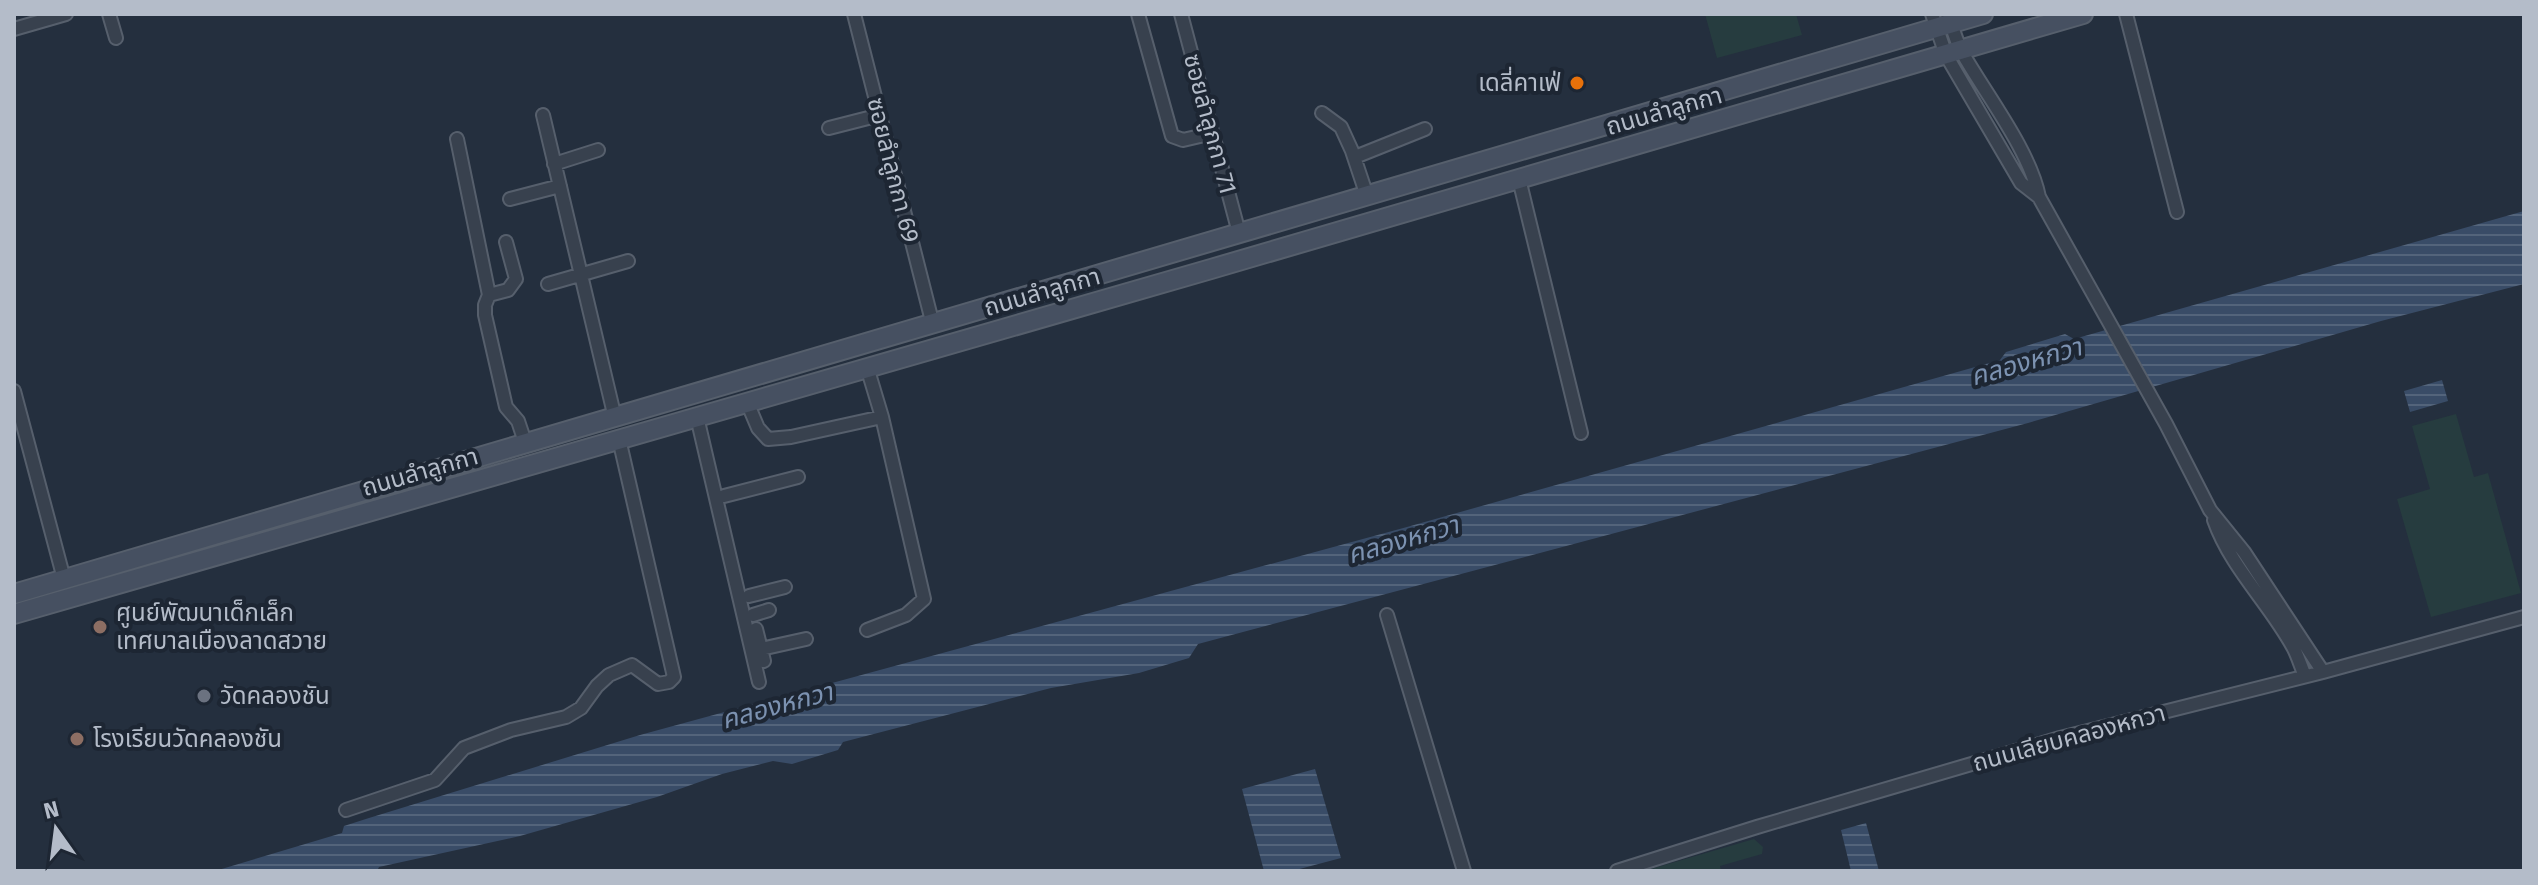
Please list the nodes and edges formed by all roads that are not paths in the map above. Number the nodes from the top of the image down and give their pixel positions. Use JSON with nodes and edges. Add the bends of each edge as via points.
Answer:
{"nodes":[{"id":1,"x":66,"y":14,"type":"edge"},
{"id":2,"x":109,"y":14,"type":"edge"},
{"id":3,"x":854,"y":14,"type":"edge"},
{"id":4,"x":1138,"y":14,"type":"edge"},
{"id":5,"x":1181,"y":14,"type":"edge"},
{"id":6,"x":1983,"y":14,"type":"edge"},
{"id":7,"x":2083,"y":14,"type":"edge"},
{"id":8,"x":2126,"y":14,"type":"edge"},
{"id":9,"x":1942,"y":20,"type":"edge"},
{"id":10,"x":14,"y":29,"type":"edge"},
{"id":11,"x":116,"y":38,"type":"dead end"},
{"id":12,"x":1953,"y":52,"type":"junction"},
{"id":13,"x":1993,"y":105,"type":"junction"},
{"id":14,"x":1322,"y":113,"type":"dead end"},
{"id":15,"x":1981,"y":114,"type":"junction"},
{"id":16,"x":543,"y":115,"type":"dead end"},
{"id":17,"x":880,"y":115,"type":"junction"},
{"id":18,"x":829,"y":128,"type":"dead end"},
{"id":19,"x":1425,"y":129,"type":"dead end"},
{"id":20,"x":1213,"y":133,"type":"junction"},
{"id":21,"x":457,"y":139,"type":"dead end"},
{"id":22,"x":2019,"y":149,"type":"junction"},
{"id":23,"x":598,"y":150,"type":"dead end"},
{"id":24,"x":1355,"y":157,"type":"junction"},
{"id":25,"x":2006,"y":157,"type":"junction"},
{"id":26,"x":554,"y":164,"type":"junction"},
{"id":27,"x":1519,"y":179,"type":"junction"},
{"id":28,"x":560,"y":186,"type":"junction"},
{"id":29,"x":1367,"y":196,"type":"junction"},
{"id":30,"x":2039,"y":197,"type":"junction"},
{"id":31,"x":510,"y":199,"type":"dead end"},
{"id":32,"x":2177,"y":212,"type":"dead end"},
{"id":33,"x":1239,"y":233,"type":"junction"},
{"id":34,"x":506,"y":242,"type":"dead end"},
{"id":35,"x":628,"y":261,"type":"dead end"},
{"id":36,"x":581,"y":275,"type":"junction"},
{"id":37,"x":548,"y":284,"type":"dead end"},
{"id":38,"x":489,"y":295,"type":"junction"},
{"id":39,"x":933,"y":325,"type":"junction"},
{"id":40,"x":806,"y":362,"type":"junction"},
{"id":41,"x":867,"y":367,"type":"junction"},
{"id":42,"x":811,"y":384,"type":"junction"},
{"id":43,"x":14,"y":391,"type":"edge"},
{"id":44,"x":747,"y":402,"type":"junction"},
{"id":45,"x":701,"y":416,"type":"junction"},
{"id":46,"x":882,"y":417,"type":"junction"},
{"id":47,"x":615,"y":418,"type":"junction"},
{"id":48,"x":1581,"y":433,"type":"dead end"},
{"id":49,"x":619,"y":439,"type":"junction"},
{"id":50,"x":526,"y":445,"type":"junction"},
{"id":51,"x":798,"y":477,"type":"dead end"},
{"id":52,"x":724,"y":496,"type":"junction"},
{"id":53,"x":2210,"y":510,"type":"junction"},
{"id":54,"x":64,"y":579,"type":"junction"},
{"id":55,"x":785,"y":587,"type":"dead end"},
{"id":56,"x":14,"y":594,"type":"edge"},
{"id":57,"x":749,"y":596,"type":"junction"},
{"id":58,"x":769,"y":610,"type":"dead end"},
{"id":59,"x":14,"y":614,"type":"edge"},
{"id":60,"x":753,"y":615,"type":"junction"},
{"id":61,"x":1387,"y":615,"type":"dead end"},
{"id":62,"x":2524,"y":617,"type":"edge"},
{"id":63,"x":867,"y":630,"type":"dead end"},
{"id":64,"x":806,"y":639,"type":"dead end"},
{"id":65,"x":2323,"y":672,"type":"junction"},
{"id":66,"x":2305,"y":676,"type":"junction"},
{"id":67,"x":759,"y":682,"type":"dead end"},
{"id":68,"x":346,"y":810,"type":"dead end"},
{"id":69,"x":1464,"y":871,"type":"edge"},
{"id":70,"x":1617,"y":871,"type":"edge"}],
"edges":[{"from":1,"to":10,"type":"street"},
{"from":2,"to":11,"type":"street"},
{"from":3,"to":17,"type":"street","name":"ซอยลำลูกกา 69"},
{"from":4,"to":20,"type":"street","via":[[1172,136],[1183,140]]},
{"from":5,"to":20,"type":"street","name":"ซอยลำลูกกา 71"},
{"from":6,"to":9,"type":"main road","name":"ถนนลำลูกกา"},
{"from":7,"to":12,"type":"main road","name":"ถนนลำลูกกา"},
{"from":8,"to":32,"type":"street"},
{"from":9,"to":12,"type":"street"},
{"from":9,"to":29,"type":"main road","name":"ถนนลำลูกกา"},
{"from":12,"to":13,"type":"street"},
{"from":12,"to":15,"type":"street"},
{"from":12,"to":27,"type":"main road","name":"ถนนลำลูกกา"},
{"from":13,"to":15,"type":"street"},
{"from":13,"to":22,"type":"street"},
{"from":14,"to":24,"type":"street","via":[[1341,127]]},
{"from":15,"to":25,"type":"street"},
{"from":16,"to":26,"type":"street"},
{"from":17,"to":18,"type":"street"},
{"from":17,"to":39,"type":"street","name":"ซอยลำลูกกา 69"},
{"from":19,"to":24,"type":"street"},
{"from":20,"to":33,"type":"street","name":"ซอยลำลูกกา 71"},
{"from":21,"to":38,"type":"street"},
{"from":22,"to":25,"type":"street"},
{"from":22,"to":30,"type":"street"},
{"from":23,"to":26,"type":"street"},
{"from":24,"to":29,"type":"street"},
{"from":25,"to":30,"type":"street","via":[[2021,183]]},
{"from":26,"to":28,"type":"street"},
{"from":27,"to":41,"type":"main road","name":"ถนนลำลูกกา"},
{"from":27,"to":48,"type":"street"},
{"from":28,"to":31,"type":"street"},
{"from":28,"to":36,"type":"street"},
{"from":29,"to":33,"type":"main road","name":"ถนนลำลูกกา"},
{"from":30,"to":53,"type":"street"},
{"from":33,"to":39,"type":"main road","name":"ถนนลำลูกกา"},
{"from":34,"to":38,"type":"street","via":[[516,279],[508,290]]},
{"from":35,"to":36,"type":"street"},
{"from":36,"to":37,"type":"street"},
{"from":36,"to":47,"type":"street"},
{"from":38,"to":50,"type":"street","via":[[485,315],[506,407],[518,421]]},
{"from":39,"to":40,"type":"main road","name":"ถนนลำลูกกา"},
{"from":40,"to":42,"type":"main road"},
{"from":40,"to":47,"type":"main road","name":"ถนนลำลูกกา"},
{"from":41,"to":42,"type":"main road","name":"ถนนลำลูกกา"},
{"from":41,"to":46,"type":"street"},
{"from":42,"to":44,"type":"main road","name":"ถนนลำลูกกา"},
{"from":43,"to":54,"type":"street"},
{"from":44,"to":45,"type":"main road","name":"ถนนลำลูกกา"},
{"from":44,"to":46,"type":"street","via":[[768,439]]},
{"from":45,"to":49,"type":"main road","name":"ถนนลำลูกกา"},
{"from":45,"to":52,"type":"street"},
{"from":45,"to":67,"type":"street"},
{"from":46,"to":63,"type":"street","via":[[924,599],[906,615]]},
{"from":47,"to":50,"type":"main road","name":"ถนนลำลูกกา"},
{"from":49,"to":59,"type":"main road","name":"ถนนลำลูกกา"},
{"from":49,"to":68,"type":"street","via":[[674,677],[658,684],[632,665],[609,675],[581,708],[566,717],[464,748],[435,780]]},
{"from":50,"to":54,"type":"main road","name":"ถนนลำลูกกา"},
{"from":51,"to":52,"type":"street"},
{"from":52,"to":57,"type":"street"},
{"from":53,"to":65,"type":"street"},
{"from":53,"to":66,"type":"street","via":[[2226,549],[2294,648]]},
{"from":54,"to":56,"type":"main road","name":"ถนนลำลูกกา"},
{"from":55,"to":57,"type":"street"},
{"from":57,"to":60,"type":"street"},
{"from":58,"to":60,"type":"street"},
{"from":60,"to":64,"type":"street","via":[[762,655]]},
{"from":61,"to":69,"type":"street"},
{"from":62,"to":65,"type":"street","name":"ถนนเลียบคลองหกวา"},
{"from":65,"to":66,"type":"street","name":"ถนนเลียบคลองหกวา"},
{"from":66,"to":70,"type":"street","name":"ถนนเลียบคลองหกวา","via":[[2060,738]]}]}
